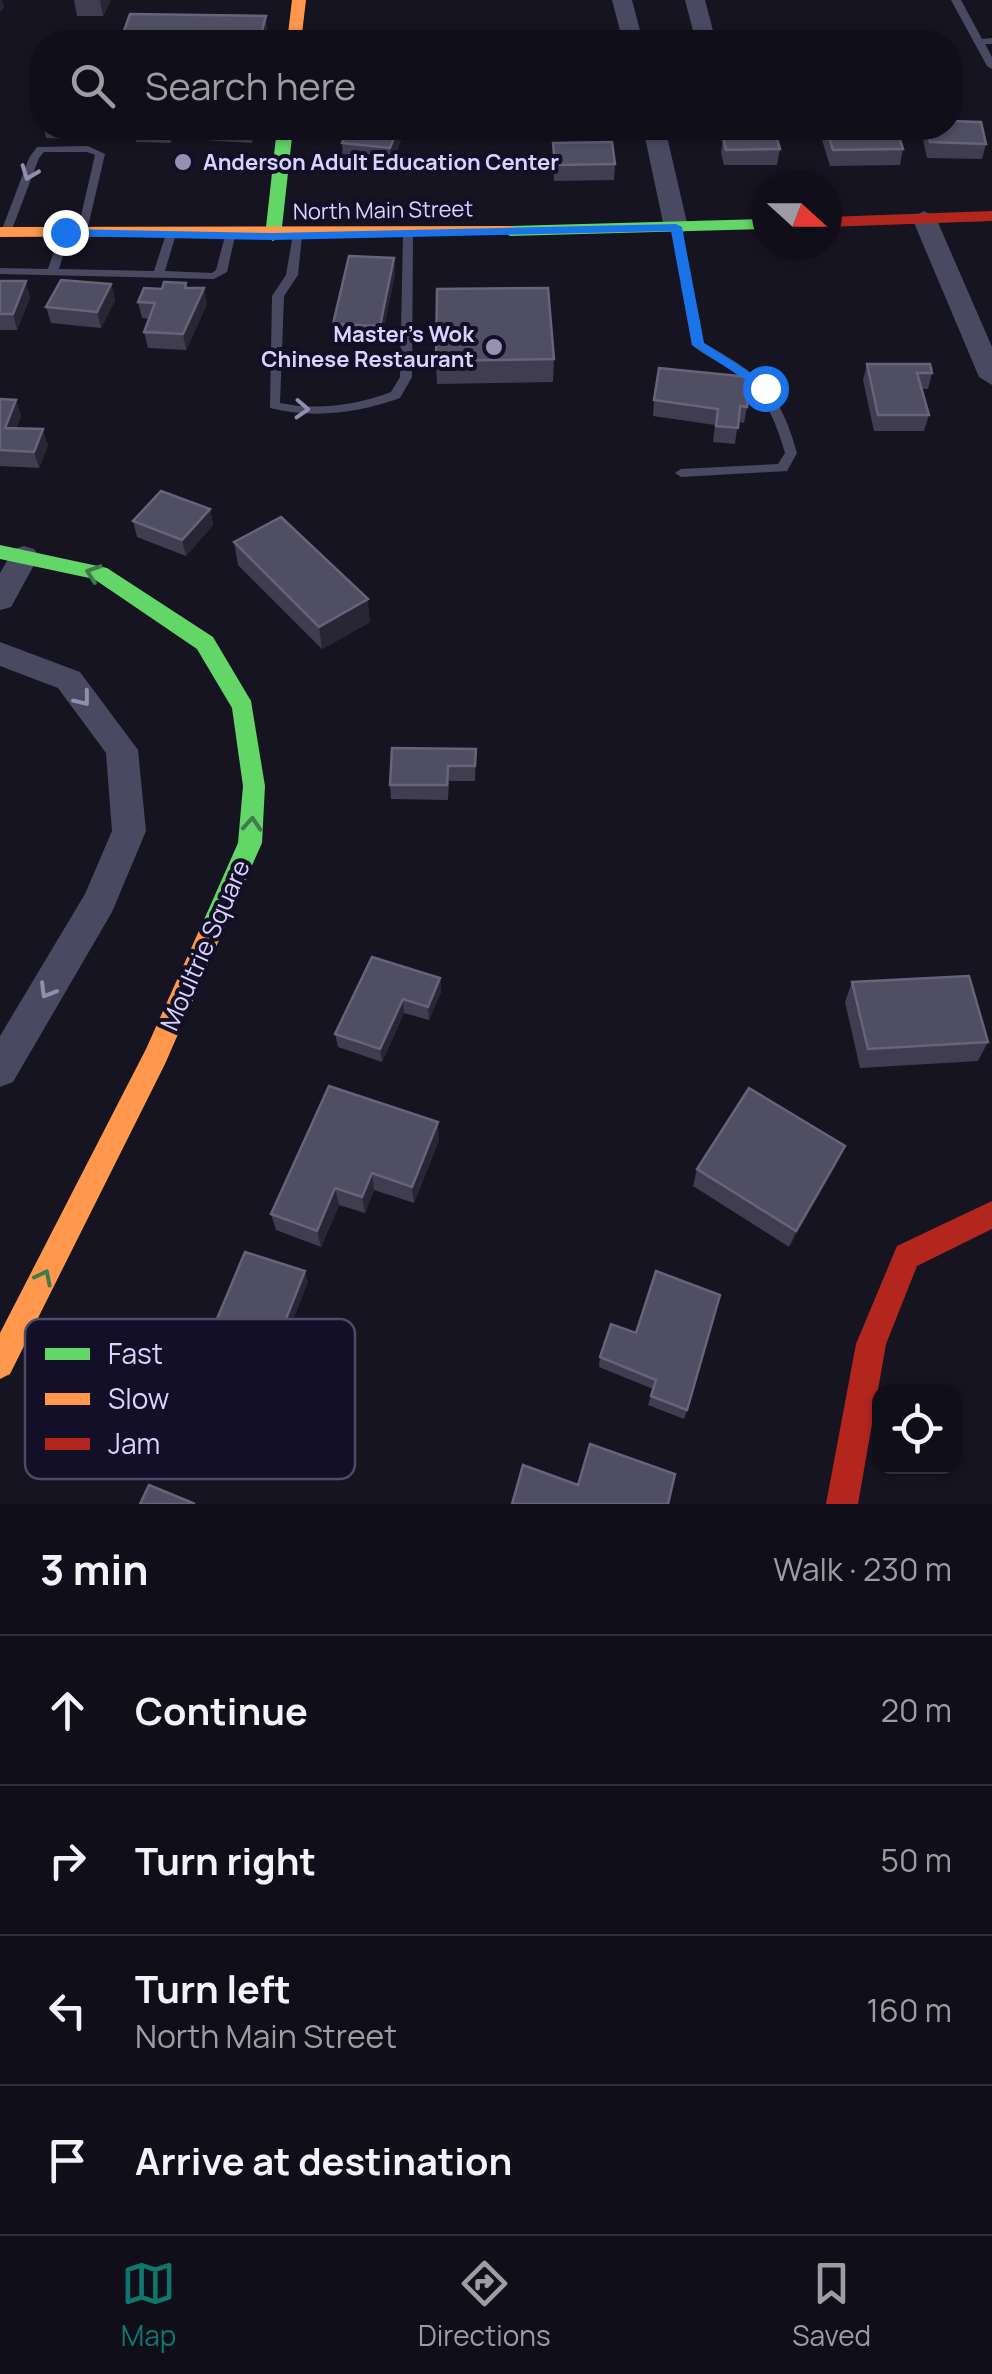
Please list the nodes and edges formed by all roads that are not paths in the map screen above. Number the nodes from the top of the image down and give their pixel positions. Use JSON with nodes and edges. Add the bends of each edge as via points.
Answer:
{"nodes":[{"id":1,"x":298,"y":0,"type":"edge"},
{"id":2,"x":622,"y":0,"type":"edge"},
{"id":3,"x":695,"y":0,"type":"edge"},
{"id":4,"x":956,"y":0,"type":"edge"},
{"id":5,"x":295,"y":30,"type":"edge"},
{"id":6,"x":630,"y":30,"type":"edge"},
{"id":7,"x":703,"y":30,"type":"edge"},
{"id":8,"x":992,"y":41,"type":"edge"},
{"id":9,"x":979,"y":42,"type":"junction"},
{"id":10,"x":992,"y":66,"type":"edge"},
{"id":11,"x":285,"y":140,"type":"edge"},
{"id":12,"x":657,"y":140,"type":"edge"},
{"id":13,"x":992,"y":216,"type":"edge"},
{"id":14,"x":924,"y":218,"type":"junction"},
{"id":15,"x":842,"y":221,"type":"edge"},
{"id":16,"x":752,"y":224,"type":"edge"},
{"id":17,"x":676,"y":227,"type":"junction"},
{"id":18,"x":3,"y":232,"type":"edge"},
{"id":19,"x":74,"y":233,"type":"junction"},
{"id":20,"x":171,"y":234,"type":"junction"},
{"id":21,"x":408,"y":235,"type":"junction"},
{"id":22,"x":230,"y":236,"type":"junction"},
{"id":23,"x":285,"y":236,"type":"junction"},
{"id":24,"x":0,"y":272,"type":"edge"},
{"id":25,"x":52,"y":272,"type":"junction"},
{"id":26,"x":158,"y":274,"type":"junction"},
{"id":27,"x":992,"y":377,"type":"edge"},
{"id":28,"x":681,"y":472,"type":"dead end"},
{"id":29,"x":12,"y":554,"type":"edge"},
{"id":30,"x":0,"y":599,"type":"edge"},
{"id":31,"x":0,"y":654,"type":"edge"},
{"id":32,"x":0,"y":1070,"type":"edge"},
{"id":33,"x":992,"y":1215,"type":"edge"},
{"id":34,"x":0,"y":1364,"type":"edge"},
{"id":35,"x":842,"y":1504,"type":"edge"}],
"edges":[{"from":1,"to":5,"type":"street"},
{"from":2,"to":6,"type":"street"},
{"from":3,"to":7,"type":"street"},
{"from":4,"to":9,"type":"lane"},
{"from":8,"to":9,"type":"lane"},
{"from":9,"to":10,"type":"lane"},
{"from":11,"to":23,"type":"street"},
{"from":12,"to":17,"type":"street"},
{"from":13,"to":14,"type":"street"},
{"from":14,"to":15,"type":"street"},
{"from":14,"to":27,"type":"street"},
{"from":16,"to":17,"type":"street","name":"North Main Street"},
{"from":17,"to":21,"type":"street","name":"North Main Street"},
{"from":17,"to":28,"type":"lane","via":[[698,345],[765,388],[782,415],[791,453],[782,468]]},
{"from":18,"to":19,"type":"street","name":"North Main Street"},
{"from":19,"to":18,"type":"lane","one_way":true,"via":[[100,154],[88,149],[42,149]]},
{"from":19,"to":20,"type":"street","name":"North Main Street"},
{"from":19,"to":25,"type":"lane"},
{"from":20,"to":22,"type":"street","name":"North Main Street"},
{"from":20,"to":26,"type":"lane"},
{"from":21,"to":23,"type":"street","name":"North Main Street"},
{"from":23,"to":21,"type":"lane","one_way":true,"via":[[292,275],[278,296],[274,405],[293,411],[396,395],[406,377]]},
{"from":22,"to":23,"type":"street","name":"North Main Street"},
{"from":22,"to":26,"type":"lane","via":[[221,272],[214,276]]},
{"from":24,"to":25,"type":"lane"},
{"from":25,"to":26,"type":"lane"},
{"from":29,"to":30,"type":"street","name":"Moultrie Square"},
{"from":34,"to":29,"type":"street","name":"Moultrie Square","one_way":true,"via":[[156,1056],[250,843],[254,786],[243,707],[205,643],[100,572]]},
{"from":31,"to":32,"type":"street","one_way":true,"via":[[69,680],[122,750],[128,832],[100,901]]},
{"from":33,"to":35,"type":"street","via":[[907,1256],[871,1344]]}]}
